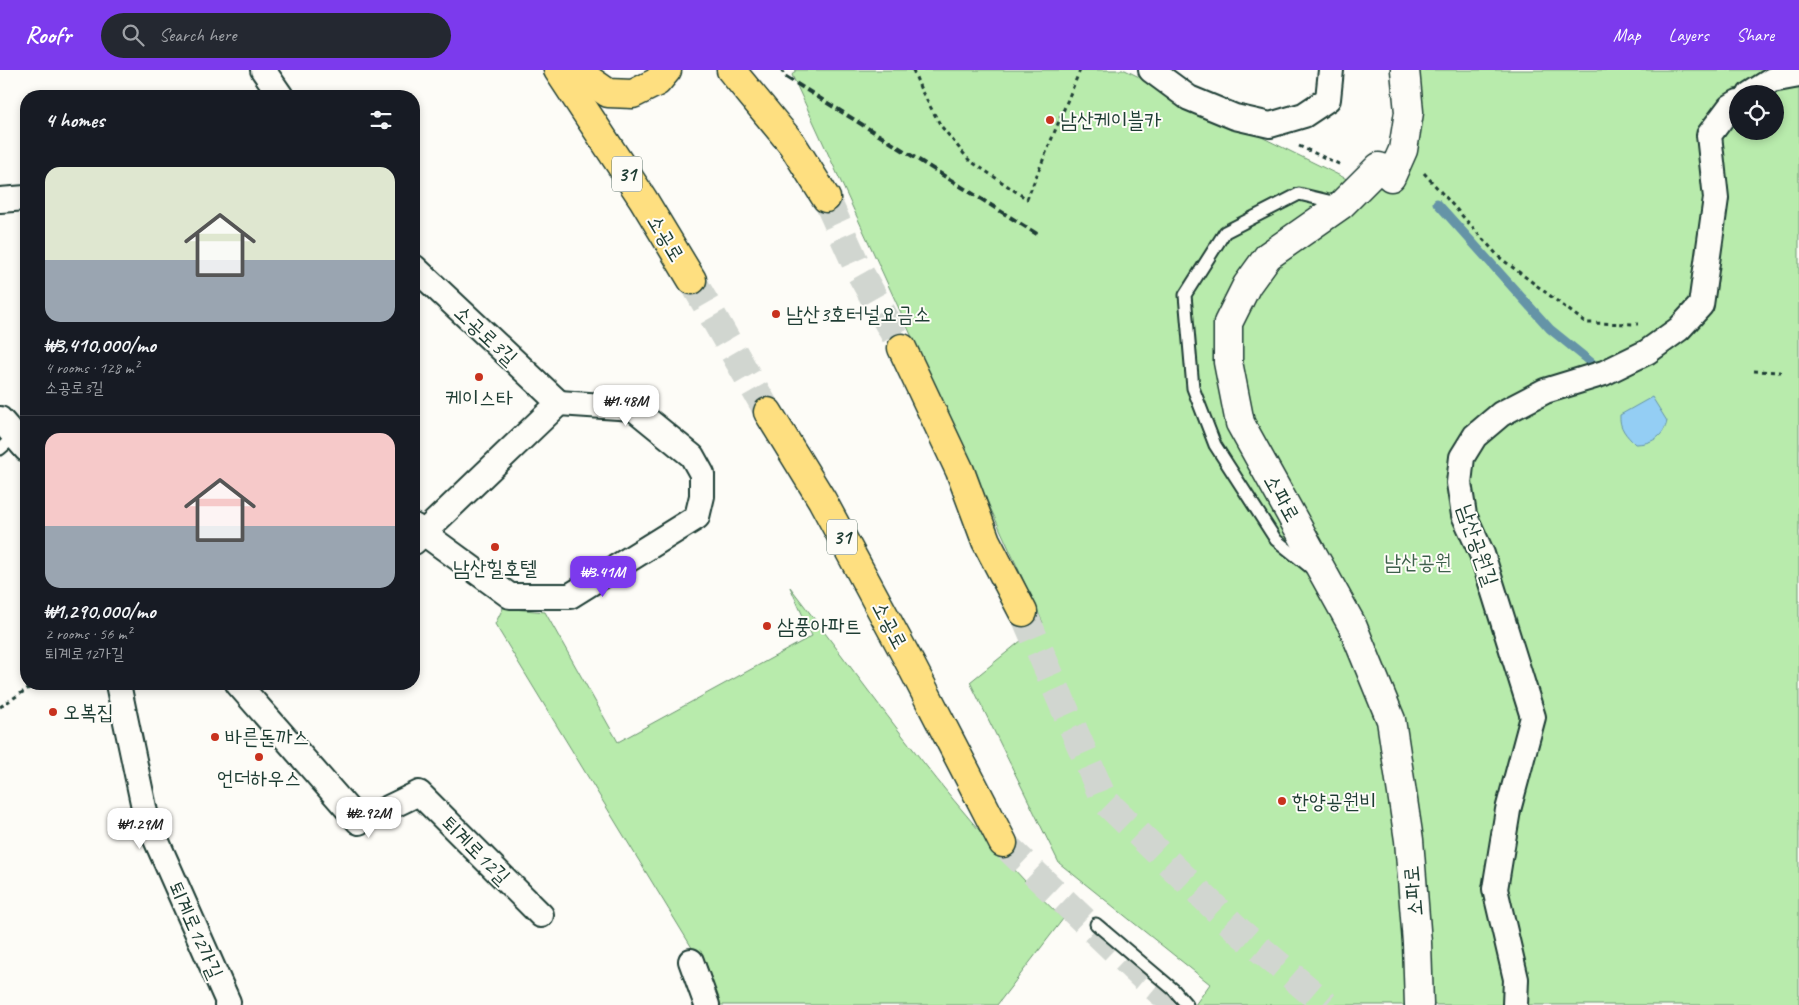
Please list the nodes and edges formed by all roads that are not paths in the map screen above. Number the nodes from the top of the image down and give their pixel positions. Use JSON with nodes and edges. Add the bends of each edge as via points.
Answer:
{"nodes":[{"id":1,"x":263,"y":70,"type":"edge"},
{"id":2,"x":558,"y":70,"type":"edge"},
{"id":3,"x":575,"y":70,"type":"edge"},
{"id":4,"x":667,"y":70,"type":"edge"},
{"id":5,"x":731,"y":70,"type":"edge"},
{"id":6,"x":1151,"y":70,"type":"edge"},
{"id":7,"x":1331,"y":70,"type":"edge"},
{"id":8,"x":1404,"y":70,"type":"edge"},
{"id":9,"x":1799,"y":75,"type":"edge"},
{"id":10,"x":1764,"y":85,"type":"edge"},
{"id":11,"x":277,"y":90,"type":"edge"},
{"id":12,"x":1729,"y":108,"type":"edge"},
{"id":13,"x":20,"y":198,"type":"edge"},
{"id":14,"x":826,"y":198,"type":"tunnel mouth"},
{"id":15,"x":0,"y":200,"type":"edge"},
{"id":16,"x":1341,"y":204,"type":"junction"},
{"id":17,"x":420,"y":273,"type":"edge"},
{"id":18,"x":692,"y":280,"type":"tunnel mouth"},
{"id":19,"x":902,"y":348,"type":"tunnel mouth"},
{"id":20,"x":559,"y":403,"type":"junction"},
{"id":21,"x":768,"y":412,"type":"tunnel mouth"},
{"id":22,"x":420,"y":531,"type":"edge"},
{"id":23,"x":420,"y":536,"type":"edge"},
{"id":24,"x":1330,"y":584,"type":"junction"},
{"id":25,"x":1023,"y":612,"type":"tunnel mouth"},
{"id":26,"x":119,"y":690,"type":"edge"},
{"id":27,"x":251,"y":690,"type":"edge"},
{"id":28,"x":1003,"y":843,"type":"tunnel mouth"},
{"id":29,"x":540,"y":915,"type":"dead end"},
{"id":30,"x":1096,"y":924,"type":"dead end"},
{"id":31,"x":691,"y":961,"type":"dead end"},
{"id":32,"x":228,"y":1004,"type":"edge"},
{"id":33,"x":707,"y":1005,"type":"edge"},
{"id":34,"x":1187,"y":1005,"type":"edge"},
{"id":35,"x":1420,"y":1005,"type":"edge"},
{"id":36,"x":1515,"y":1005,"type":"edge"}],
"edges":[{"from":1,"to":11,"type":"street"},
{"from":2,"to":18,"type":"main road","name":"소공로","number":"31"},
{"from":3,"to":4,"type":"main road","via":[[608,93],[633,94],[658,82]]},
{"from":5,"to":14,"type":"main road","via":[[792,144]]},
{"from":6,"to":7,"type":"street","via":[[1189,98],[1235,117],[1270,125],[1304,114],[1328,99]]},
{"from":8,"to":16,"type":"street","name":"소파로","via":[[1409,112],[1403,150],[1391,177],[1379,167]]},
{"from":9,"to":10,"type":"street","via":[[1772,80]]},
{"from":12,"to":36,"type":"street","name":"남산공원길","via":[[1709,135],[1716,198],[1701,305],[1679,330],[1647,352],[1604,373],[1545,391],[1501,414],[1475,436],[1462,457],[1459,484],[1464,515],[1482,554],[1533,717],[1508,810],[1495,889],[1516,979]]},
{"from":13,"to":15,"type":"street"},
{"from":16,"to":24,"type":"street","name":"소파로","via":[[1268,256],[1247,285],[1228,323],[1228,362],[1240,423]]},
{"from":16,"to":24,"type":"lane","via":[[1299,194],[1225,232],[1185,295],[1193,388],[1215,445],[1276,540]]},
{"from":17,"to":20,"type":"street","name":"소공로3길"},
{"from":19,"to":25,"type":"main road","via":[[960,471],[986,541]]},
{"from":20,"to":22,"type":"street"},
{"from":20,"to":23,"type":"street","via":[[633,408],[692,456],[702,474],[698,517],[570,596],[510,596]]},
{"from":21,"to":28,"type":"main road","name":"소공로","number":"31","via":[[827,509]]},
{"from":24,"to":35,"type":"street","name":"소파로","via":[[1352,625],[1392,720],[1408,840],[1418,943]]},
{"from":26,"to":32,"type":"street","name":"퇴계로12가길","via":[[146,817]]},
{"from":27,"to":29,"type":"street","name":"퇴계로12길","via":[[359,822],[419,793]]},
{"from":30,"to":34,"type":"lane","via":[[1174,990]]},
{"from":31,"to":33,"type":"street"}]}
